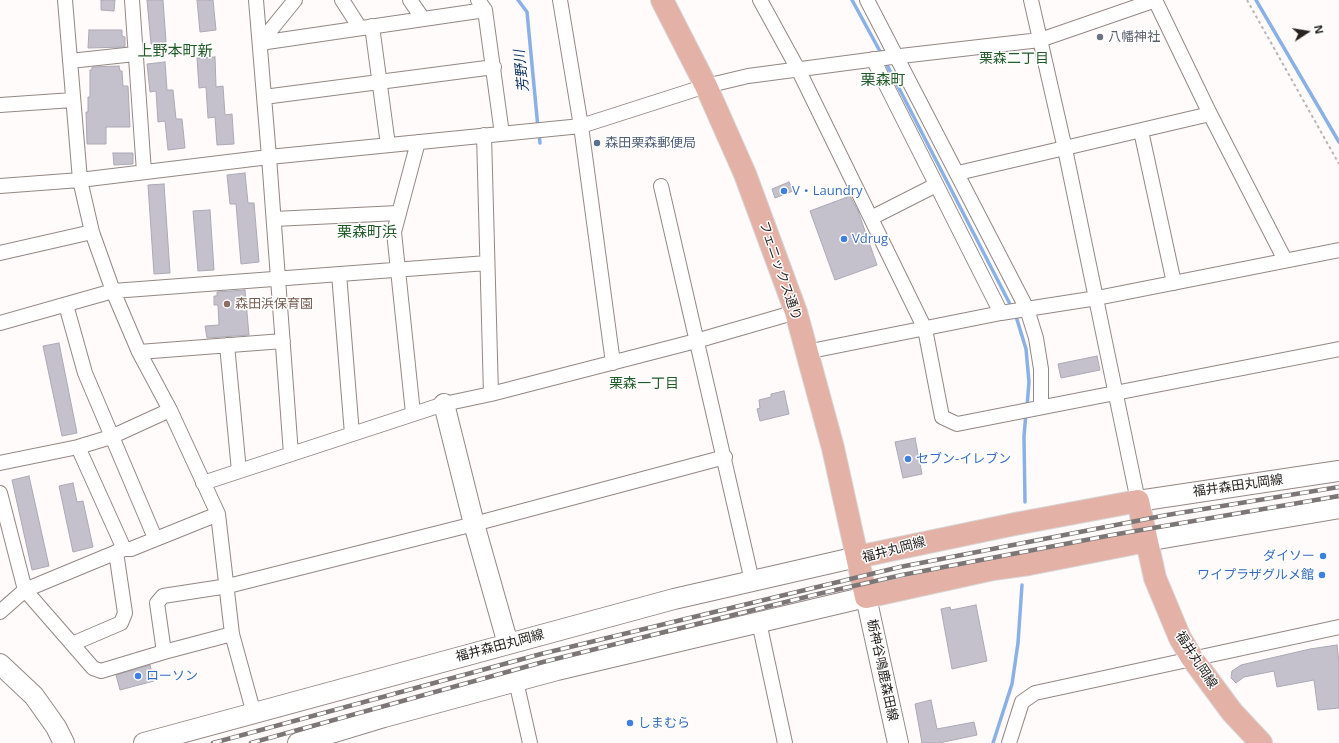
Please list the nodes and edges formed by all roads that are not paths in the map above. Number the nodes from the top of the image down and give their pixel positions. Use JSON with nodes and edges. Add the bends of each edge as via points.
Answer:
{"nodes":[{"id":1,"x":65,"y":0,"type":"edge"},
{"id":2,"x":132,"y":0,"type":"edge"},
{"id":3,"x":256,"y":0,"type":"edge"},
{"id":4,"x":295,"y":0,"type":"edge"},
{"id":5,"x":342,"y":0,"type":"edge"},
{"id":6,"x":410,"y":0,"type":"edge"},
{"id":7,"x":560,"y":0,"type":"edge"},
{"id":8,"x":662,"y":0,"type":"edge"},
{"id":9,"x":760,"y":0,"type":"edge"},
{"id":10,"x":866,"y":0,"type":"edge"},
{"id":11,"x":1031,"y":0,"type":"edge"},
{"id":12,"x":1155,"y":0,"type":"edge"},
{"id":13,"x":482,"y":5,"type":"edge"},
{"id":14,"x":423,"y":19,"type":"junction"},
{"id":15,"x":366,"y":27,"type":"junction"},
{"id":16,"x":1040,"y":40,"type":"junction"},
{"id":17,"x":260,"y":43,"type":"junction"},
{"id":18,"x":136,"y":54,"type":"junction"},
{"id":19,"x":894,"y":57,"type":"junction"},
{"id":20,"x":873,"y":59,"type":"junction"},
{"id":21,"x":70,"y":61,"type":"junction"},
{"id":22,"x":494,"y":67,"type":"junction"},
{"id":23,"x":799,"y":71,"type":"junction"},
{"id":24,"x":380,"y":81,"type":"junction"},
{"id":25,"x":706,"y":86,"type":"junction"},
{"id":26,"x":264,"y":97,"type":"junction"},
{"id":27,"x":73,"y":100,"type":"junction"},
{"id":28,"x":0,"y":105,"type":"edge"},
{"id":29,"x":1210,"y":114,"type":"junction"},
{"id":30,"x":581,"y":126,"type":"junction"},
{"id":31,"x":1141,"y":131,"type":"junction"},
{"id":32,"x":502,"y":134,"type":"junction"},
{"id":33,"x":484,"y":135,"type":"junction"},
{"id":34,"x":418,"y":142,"type":"junction"},
{"id":35,"x":388,"y":145,"type":"junction"},
{"id":36,"x":1065,"y":149,"type":"junction"},
{"id":37,"x":269,"y":157,"type":"junction"},
{"id":38,"x":144,"y":172,"type":"junction"},
{"id":39,"x":958,"y":173,"type":"junction"},
{"id":40,"x":80,"y":180,"type":"junction"},
{"id":41,"x":936,"y":184,"type":"junction"},
{"id":42,"x":0,"y":186,"type":"edge"},
{"id":43,"x":661,"y":186,"type":"dead end"},
{"id":44,"x":398,"y":212,"type":"junction"},
{"id":45,"x":871,"y":218,"type":"junction"},
{"id":46,"x":274,"y":219,"type":"junction"},
{"id":47,"x":92,"y":232,"type":"junction"},
{"id":48,"x":1339,"y":250,"type":"edge"},
{"id":49,"x":0,"y":253,"type":"edge"},
{"id":50,"x":1285,"y":260,"type":"junction"},
{"id":51,"x":487,"y":263,"type":"junction"},
{"id":52,"x":398,"y":270,"type":"junction"},
{"id":53,"x":339,"y":274,"type":"junction"},
{"id":54,"x":278,"y":277,"type":"junction"},
{"id":55,"x":1174,"y":283,"type":"junction"},
{"id":56,"x":113,"y":291,"type":"junction"},
{"id":57,"x":1097,"y":298,"type":"junction"},
{"id":58,"x":66,"y":305,"type":"junction"},
{"id":59,"x":1027,"y":309,"type":"junction"},
{"id":60,"x":796,"y":312,"type":"junction"},
{"id":61,"x":1001,"y":313,"type":"junction"},
{"id":62,"x":0,"y":324,"type":"edge"},
{"id":63,"x":925,"y":329,"type":"junction"},
{"id":64,"x":283,"y":341,"type":"junction"},
{"id":65,"x":696,"y":341,"type":"junction"},
{"id":66,"x":227,"y":345,"type":"junction"},
{"id":67,"x":1339,"y":349,"type":"edge"},
{"id":68,"x":139,"y":352,"type":"junction"},
{"id":69,"x":806,"y":352,"type":"junction"},
{"id":70,"x":613,"y":363,"type":"junction"},
{"id":71,"x":1116,"y":392,"type":"junction"},
{"id":72,"x":491,"y":394,"type":"junction"},
{"id":73,"x":444,"y":404,"type":"junction"},
{"id":74,"x":1041,"y":406,"type":"junction"},
{"id":75,"x":170,"y":410,"type":"junction"},
{"id":76,"x":413,"y":413,"type":"junction"},
{"id":77,"x":352,"y":434,"type":"junction"},
{"id":78,"x":111,"y":436,"type":"junction"},
{"id":79,"x":78,"y":447,"type":"junction"},
{"id":80,"x":291,"y":454,"type":"junction"},
{"id":81,"x":724,"y":457,"type":"junction"},
{"id":82,"x":0,"y":463,"type":"edge"},
{"id":83,"x":239,"y":471,"type":"junction"},
{"id":84,"x":1339,"y":471,"type":"edge"},
{"id":85,"x":203,"y":483,"type":"junction"},
{"id":86,"x":0,"y":493,"type":"edge"},
{"id":87,"x":1138,"y":501,"type":"junction"},
{"id":88,"x":1339,"y":508,"type":"edge"},
{"id":89,"x":218,"y":514,"type":"junction"},
{"id":90,"x":474,"y":524,"type":"junction"},
{"id":91,"x":155,"y":538,"type":"junction"},
{"id":92,"x":1146,"y":541,"type":"junction"},
{"id":93,"x":120,"y":550,"type":"junction"},
{"id":94,"x":857,"y":557,"type":"junction"},
{"id":95,"x":752,"y":581,"type":"junction"},
{"id":96,"x":228,"y":586,"type":"junction"},
{"id":97,"x":25,"y":590,"type":"junction"},
{"id":98,"x":866,"y":597,"type":"junction"},
{"id":99,"x":0,"y":612,"type":"edge"},
{"id":100,"x":759,"y":622,"type":"junction"},
{"id":101,"x":1339,"y":627,"type":"edge"},
{"id":102,"x":232,"y":634,"type":"junction"},
{"id":103,"x":72,"y":644,"type":"junction"},
{"id":104,"x":508,"y":644,"type":"junction"},
{"id":105,"x":164,"y":652,"type":"junction"},
{"id":106,"x":1192,"y":658,"type":"junction"},
{"id":107,"x":0,"y":664,"type":"edge"},
{"id":108,"x":516,"y":681,"type":"junction"},
{"id":109,"x":254,"y":714,"type":"junction"},
{"id":110,"x":64,"y":743,"type":"edge"},
{"id":111,"x":144,"y":743,"type":"edge"},
{"id":112,"x":298,"y":743,"type":"edge"},
{"id":113,"x":530,"y":743,"type":"edge"},
{"id":114,"x":785,"y":743,"type":"edge"},
{"id":115,"x":898,"y":743,"type":"edge"},
{"id":116,"x":1009,"y":743,"type":"edge"},
{"id":117,"x":1261,"y":743,"type":"edge"}],
"edges":[{"from":1,"to":21,"type":"street"},
{"from":2,"to":18,"type":"street"},
{"from":3,"to":17,"type":"street"},
{"from":4,"to":17,"type":"street"},
{"from":5,"to":15,"type":"street"},
{"from":6,"to":14,"type":"street"},
{"from":7,"to":30,"type":"street"},
{"from":8,"to":25,"type":"main road","name":"フェニックス通り"},
{"from":9,"to":23,"type":"street"},
{"from":10,"to":19,"type":"street"},
{"from":11,"to":16,"type":"street"},
{"from":12,"to":16,"type":"street"},
{"from":12,"to":29,"type":"street"},
{"from":13,"to":14,"type":"street"},
{"from":13,"to":22,"type":"street"},
{"from":14,"to":15,"type":"street"},
{"from":15,"to":17,"type":"street"},
{"from":15,"to":24,"type":"street"},
{"from":16,"to":19,"type":"street"},
{"from":16,"to":36,"type":"street"},
{"from":17,"to":26,"type":"street"},
{"from":18,"to":21,"type":"street"},
{"from":18,"to":38,"type":"street"},
{"from":19,"to":20,"type":"street"},
{"from":19,"to":39,"type":"street"},
{"from":20,"to":23,"type":"street"},
{"from":20,"to":41,"type":"street"},
{"from":21,"to":27,"type":"street"},
{"from":22,"to":24,"type":"street"},
{"from":22,"to":32,"type":"street"},
{"from":23,"to":25,"type":"street","via":[[748,76]]},
{"from":23,"to":45,"type":"street"},
{"from":24,"to":26,"type":"street"},
{"from":24,"to":35,"type":"street"},
{"from":25,"to":30,"type":"street"},
{"from":25,"to":60,"type":"main road","name":"フェニックス通り","via":[[745,174]]},
{"from":26,"to":37,"type":"street"},
{"from":27,"to":28,"type":"street"},
{"from":27,"to":40,"type":"street"},
{"from":29,"to":31,"type":"street"},
{"from":29,"to":50,"type":"street"},
{"from":30,"to":32,"type":"street"},
{"from":30,"to":70,"type":"street"},
{"from":31,"to":36,"type":"street"},
{"from":31,"to":55,"type":"street"},
{"from":32,"to":33,"type":"street"},
{"from":33,"to":34,"type":"street"},
{"from":33,"to":51,"type":"street"},
{"from":34,"to":35,"type":"street"},
{"from":34,"to":44,"type":"street"},
{"from":35,"to":37,"type":"street"},
{"from":36,"to":39,"type":"street"},
{"from":36,"to":57,"type":"street"},
{"from":37,"to":38,"type":"street"},
{"from":37,"to":46,"type":"street"},
{"from":38,"to":40,"type":"street"},
{"from":39,"to":59,"type":"street"},
{"from":40,"to":42,"type":"street"},
{"from":40,"to":47,"type":"street"},
{"from":41,"to":45,"type":"street"},
{"from":41,"to":61,"type":"street"},
{"from":43,"to":65,"type":"street"},
{"from":44,"to":46,"type":"street"},
{"from":44,"to":52,"type":"street","via":[[394,232]]},
{"from":45,"to":63,"type":"street"},
{"from":46,"to":54,"type":"street"},
{"from":47,"to":49,"type":"street"},
{"from":47,"to":56,"type":"street"},
{"from":48,"to":50,"type":"street"},
{"from":50,"to":55,"type":"street"},
{"from":51,"to":52,"type":"street"},
{"from":51,"to":72,"type":"street"},
{"from":52,"to":53,"type":"street"},
{"from":52,"to":76,"type":"street"},
{"from":53,"to":54,"type":"street"},
{"from":53,"to":77,"type":"street"},
{"from":54,"to":56,"type":"street"},
{"from":54,"to":64,"type":"street"},
{"from":55,"to":57,"type":"street"},
{"from":56,"to":58,"type":"street"},
{"from":56,"to":68,"type":"street"},
{"from":57,"to":59,"type":"street"},
{"from":57,"to":71,"type":"street"},
{"from":58,"to":62,"type":"street"},
{"from":58,"to":78,"type":"street","via":[[85,374]]},
{"from":59,"to":61,"type":"street"},
{"from":59,"to":74,"type":"street","via":[[1036,338],[1041,369]]},
{"from":60,"to":65,"type":"street"},
{"from":60,"to":69,"type":"main road","name":"フェニックス通り"},
{"from":61,"to":63,"type":"street"},
{"from":63,"to":69,"type":"street"},
{"from":63,"to":74,"type":"street","via":[[942,417],[957,424]]},
{"from":64,"to":66,"type":"street"},
{"from":64,"to":80,"type":"street"},
{"from":65,"to":70,"type":"street"},
{"from":65,"to":81,"type":"street"},
{"from":66,"to":68,"type":"street"},
{"from":66,"to":83,"type":"street"},
{"from":67,"to":71,"type":"street"},
{"from":68,"to":75,"type":"street"},
{"from":69,"to":94,"type":"main road","name":"フェニックス通り","via":[[832,448]]},
{"from":70,"to":72,"type":"street"},
{"from":71,"to":74,"type":"street"},
{"from":71,"to":87,"type":"street"},
{"from":72,"to":73,"type":"street"},
{"from":73,"to":76,"type":"street"},
{"from":73,"to":90,"type":"main road"},
{"from":75,"to":78,"type":"street"},
{"from":75,"to":85,"type":"street"},
{"from":76,"to":77,"type":"street"},
{"from":77,"to":80,"type":"street"},
{"from":78,"to":79,"type":"street"},
{"from":78,"to":91,"type":"street"},
{"from":79,"to":82,"type":"street"},
{"from":79,"to":93,"type":"street"},
{"from":80,"to":83,"type":"street"},
{"from":81,"to":90,"type":"street"},
{"from":81,"to":95,"type":"street"},
{"from":83,"to":85,"type":"street"},
{"from":84,"to":87,"type":"main road","name":"福井森田丸岡線"},
{"from":85,"to":89,"type":"street"},
{"from":86,"to":97,"type":"street"},
{"from":87,"to":92,"type":"main road","name":"福井丸岡線"},
{"from":87,"to":94,"type":"main road","name":"福井丸岡線"},
{"from":88,"to":92,"type":"main road"},
{"from":89,"to":91,"type":"street"},
{"from":89,"to":96,"type":"street"},
{"from":90,"to":96,"type":"street"},
{"from":90,"to":104,"type":"main road"},
{"from":91,"to":93,"type":"street","via":[[131,549]]},
{"from":92,"to":98,"type":"main road","via":[[993,569]]},
{"from":92,"to":106,"type":"main road","name":"福井丸岡線","via":[[1162,598]]},
{"from":93,"to":97,"type":"street"},
{"from":93,"to":103,"type":"street","via":[[125,613],[121,622]]},
{"from":94,"to":95,"type":"main road","name":"福井森田丸岡線"},
{"from":94,"to":98,"type":"main road","name":"福井丸岡線"},
{"from":95,"to":104,"type":"main road","name":"福井森田丸岡線","via":[[674,599]]},
{"from":96,"to":102,"type":"street"},
{"from":96,"to":105,"type":"street","via":[[164,596],[157,603]]},
{"from":97,"to":99,"type":"street"},
{"from":97,"to":103,"type":"street"},
{"from":98,"to":100,"type":"main road"},
{"from":98,"to":115,"type":"main road","name":"栃神谷鳴鹿森田線"},
{"from":100,"to":108,"type":"main road"},
{"from":100,"to":114,"type":"street"},
{"from":101,"to":106,"type":"street"},
{"from":102,"to":105,"type":"street"},
{"from":102,"to":109,"type":"street"},
{"from":103,"to":105,"type":"street","via":[[93,668],[101,671]]},
{"from":104,"to":109,"type":"main road","name":"福井森田丸岡線"},
{"from":106,"to":116,"type":"street","via":[[1035,693],[1022,702]]},
{"from":106,"to":117,"type":"main road","name":"福井丸岡線","via":[[1232,712]]},
{"from":107,"to":110,"type":"main road","via":[[34,696]]},
{"from":108,"to":112,"type":"main road"},
{"from":108,"to":113,"type":"street"},
{"from":109,"to":111,"type":"main road","name":"福井森田丸岡線"}]}
